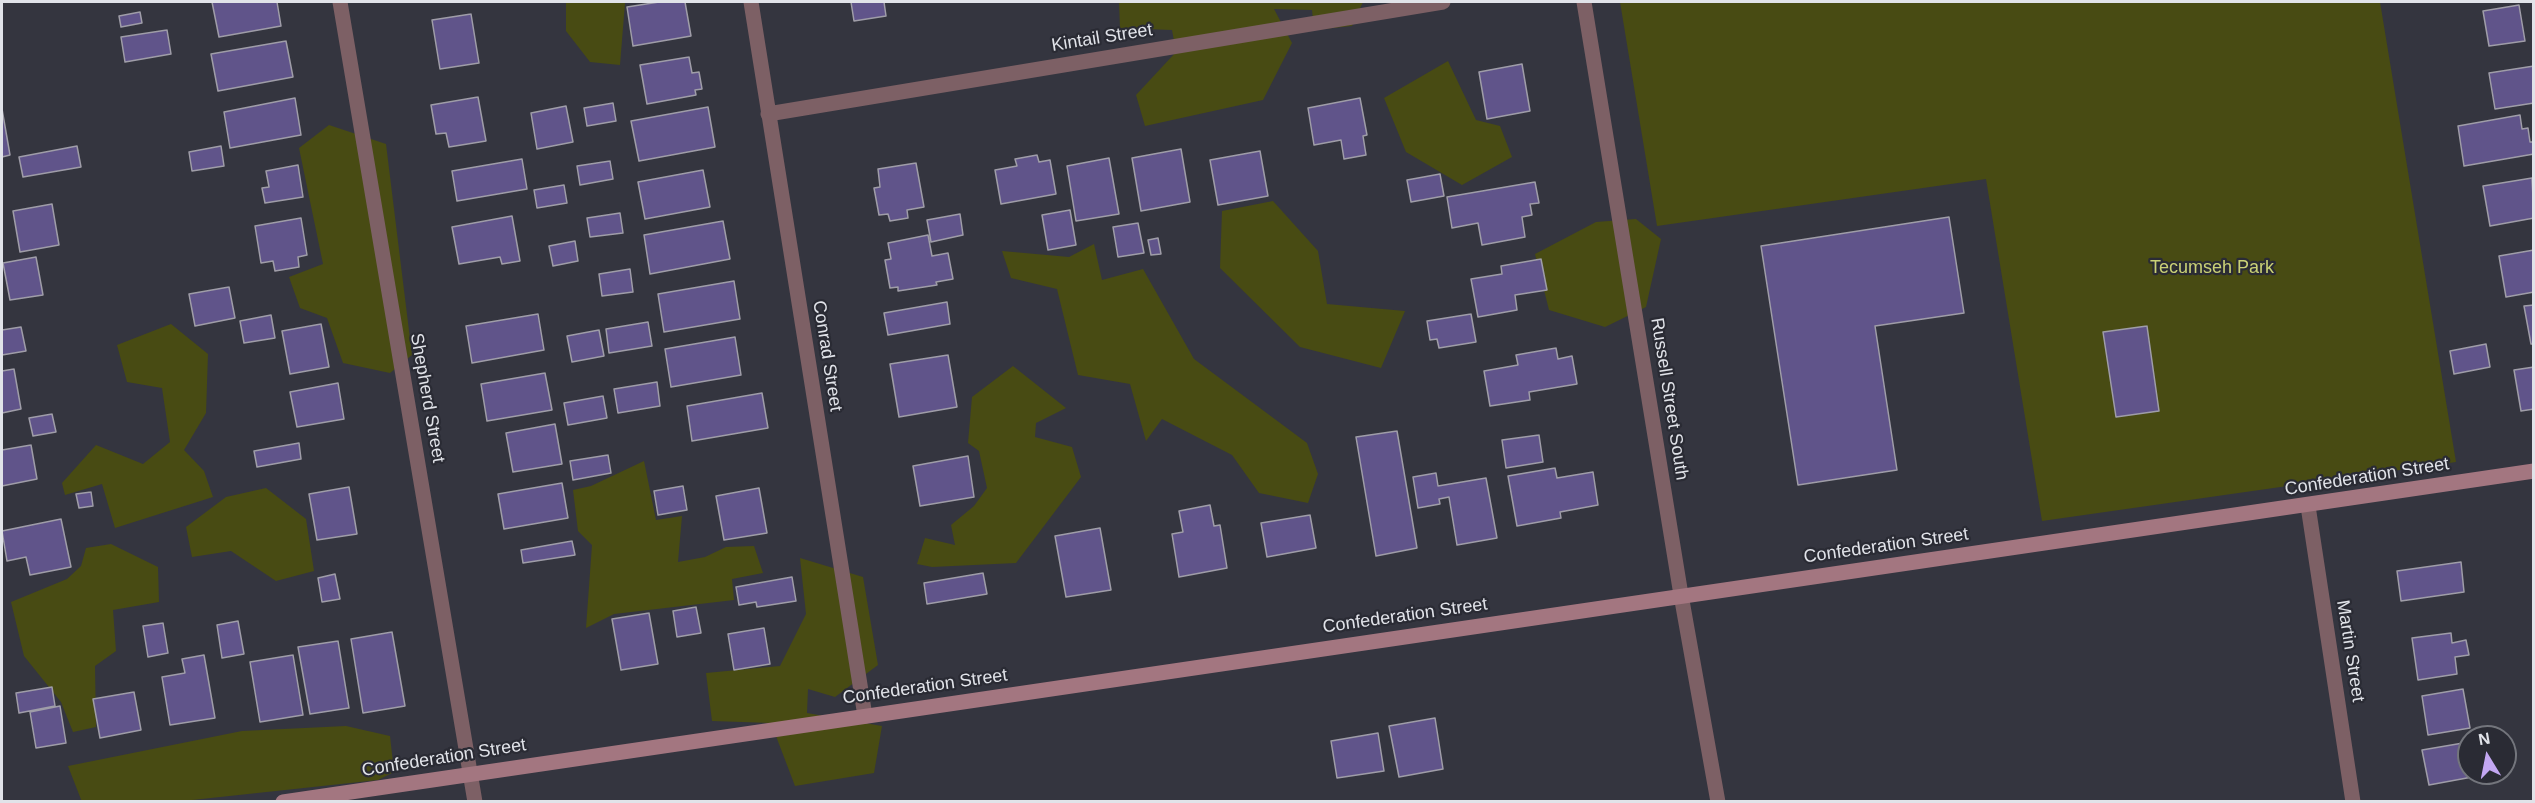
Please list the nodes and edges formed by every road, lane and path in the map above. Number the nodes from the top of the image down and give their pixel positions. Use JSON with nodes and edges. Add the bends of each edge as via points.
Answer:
{"nodes":[{"id":1,"x":340,"y":2,"type":"edge"},
{"id":2,"x":751,"y":2,"type":"edge"},
{"id":3,"x":1443,"y":2,"type":"edge"},
{"id":4,"x":1584,"y":2,"type":"edge"},
{"id":5,"x":768,"y":114,"type":"junction"},
{"id":6,"x":2534,"y":471,"type":"edge"},
{"id":7,"x":2308,"y":506,"type":"junction"},
{"id":8,"x":1681,"y":596,"type":"junction"},
{"id":9,"x":865,"y":716,"type":"junction"},
{"id":10,"x":470,"y":773,"type":"junction"},
{"id":11,"x":284,"y":801,"type":"edge"},
{"id":12,"x":475,"y":801,"type":"edge"},
{"id":13,"x":1718,"y":801,"type":"edge"},
{"id":14,"x":2353,"y":801,"type":"edge"}],
"edges":[{"from":1,"to":10,"type":"street","name":"Shepherd Street"},
{"from":2,"to":5,"type":"street","name":"Conrad Street"},
{"from":3,"to":5,"type":"street","name":"Kintail Street"},
{"from":4,"to":8,"type":"street","name":"Russell Street South"},
{"from":5,"to":9,"type":"street","name":"Conrad Street"},
{"from":6,"to":7,"type":"main road","name":"Confederation Street"},
{"from":7,"to":8,"type":"main road","name":"Confederation Street"},
{"from":7,"to":14,"type":"street","name":"Martin Street"},
{"from":8,"to":9,"type":"main road","name":"Confederation Street"},
{"from":8,"to":13,"type":"street","name":"Russell Street South"},
{"from":9,"to":10,"type":"main road","name":"Confederation Street"},
{"from":10,"to":11,"type":"main road","name":"Confederation Street"},
{"from":10,"to":12,"type":"street","name":"Shepherd Street"}]}
